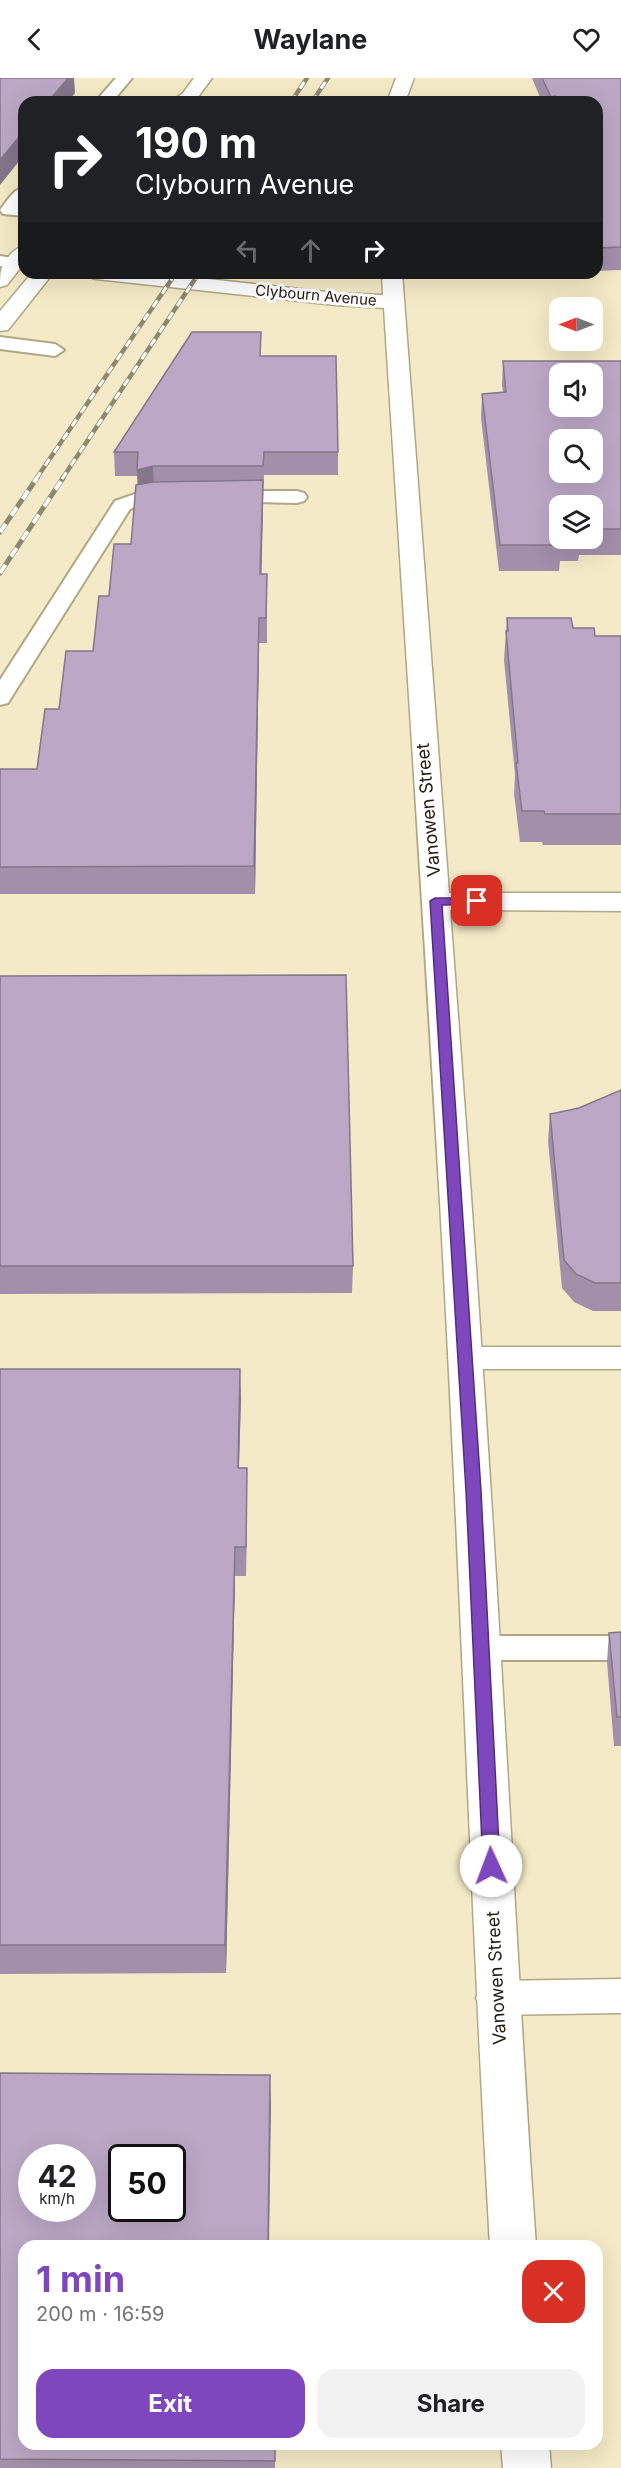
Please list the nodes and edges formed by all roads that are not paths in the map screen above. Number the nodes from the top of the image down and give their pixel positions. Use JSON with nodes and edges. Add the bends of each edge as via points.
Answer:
{"nodes":[{"id":1,"x":124,"y":78,"type":"edge"},
{"id":2,"x":203,"y":78,"type":"edge"},
{"id":3,"x":405,"y":78,"type":"edge"},
{"id":4,"x":108,"y":96,"type":"edge"},
{"id":5,"x":189,"y":96,"type":"edge"},
{"id":6,"x":398,"y":96,"type":"edge"},
{"id":7,"x":18,"y":199,"type":"edge"},
{"id":8,"x":18,"y":211,"type":"edge"},
{"id":9,"x":15,"y":260,"type":"edge"},
{"id":10,"x":39,"y":279,"type":"edge"},
{"id":11,"x":168,"y":279,"type":"edge"},
{"id":12,"x":392,"y":279,"type":"edge"},
{"id":13,"x":0,"y":281,"type":"edge"},
{"id":14,"x":394,"y":302,"type":"junction"},
{"id":15,"x":0,"y":325,"type":"edge"},
{"id":16,"x":0,"y":344,"type":"edge"},
{"id":17,"x":55,"y":350,"type":"dead end"},
{"id":18,"x":297,"y":497,"type":"dead end"},
{"id":19,"x":0,"y":698,"type":"edge"},
{"id":20,"x":435,"y":901,"type":"junction"},
{"id":21,"x":621,"y":902,"type":"edge"},
{"id":22,"x":465,"y":1358,"type":"junction"},
{"id":23,"x":621,"y":1358,"type":"edge"},
{"id":24,"x":481,"y":1648,"type":"junction"},
{"id":25,"x":621,"y":1648,"type":"edge"},
{"id":26,"x":621,"y":1996,"type":"edge"},
{"id":27,"x":497,"y":1998,"type":"junction"},
{"id":28,"x":513,"y":2240,"type":"edge"},
{"id":29,"x":526,"y":2450,"type":"edge"},
{"id":30,"x":527,"y":2468,"type":"edge"}],
"edges":[{"from":1,"to":4,"type":"lane"},
{"from":2,"to":5,"type":"main road"},
{"from":3,"to":6,"type":"main road"},
{"from":7,"to":8,"type":"lane","via":[[9,210]]},
{"from":9,"to":13,"type":"main road"},
{"from":10,"to":15,"type":"main road"},
{"from":11,"to":14,"type":"main road","name":"Clybourn Avenue"},
{"from":12,"to":14,"type":"main road","name":"Vanowen Street"},
{"from":14,"to":20,"type":"main road","name":"Vanowen Street"},
{"from":16,"to":17,"type":"lane"},
{"from":18,"to":19,"type":"lane","via":[[138,499],[122,505]]},
{"from":20,"to":21,"type":"main road"},
{"from":20,"to":22,"type":"main road","name":"Vanowen Street"},
{"from":22,"to":23,"type":"main road"},
{"from":22,"to":24,"type":"main road","name":"Vanowen Street"},
{"from":24,"to":25,"type":"lane"},
{"from":24,"to":27,"type":"main road","name":"Vanowen Street"},
{"from":26,"to":27,"type":"main road"},
{"from":27,"to":28,"type":"main road","name":"Vanowen Street"},
{"from":29,"to":30,"type":"main road"}]}
